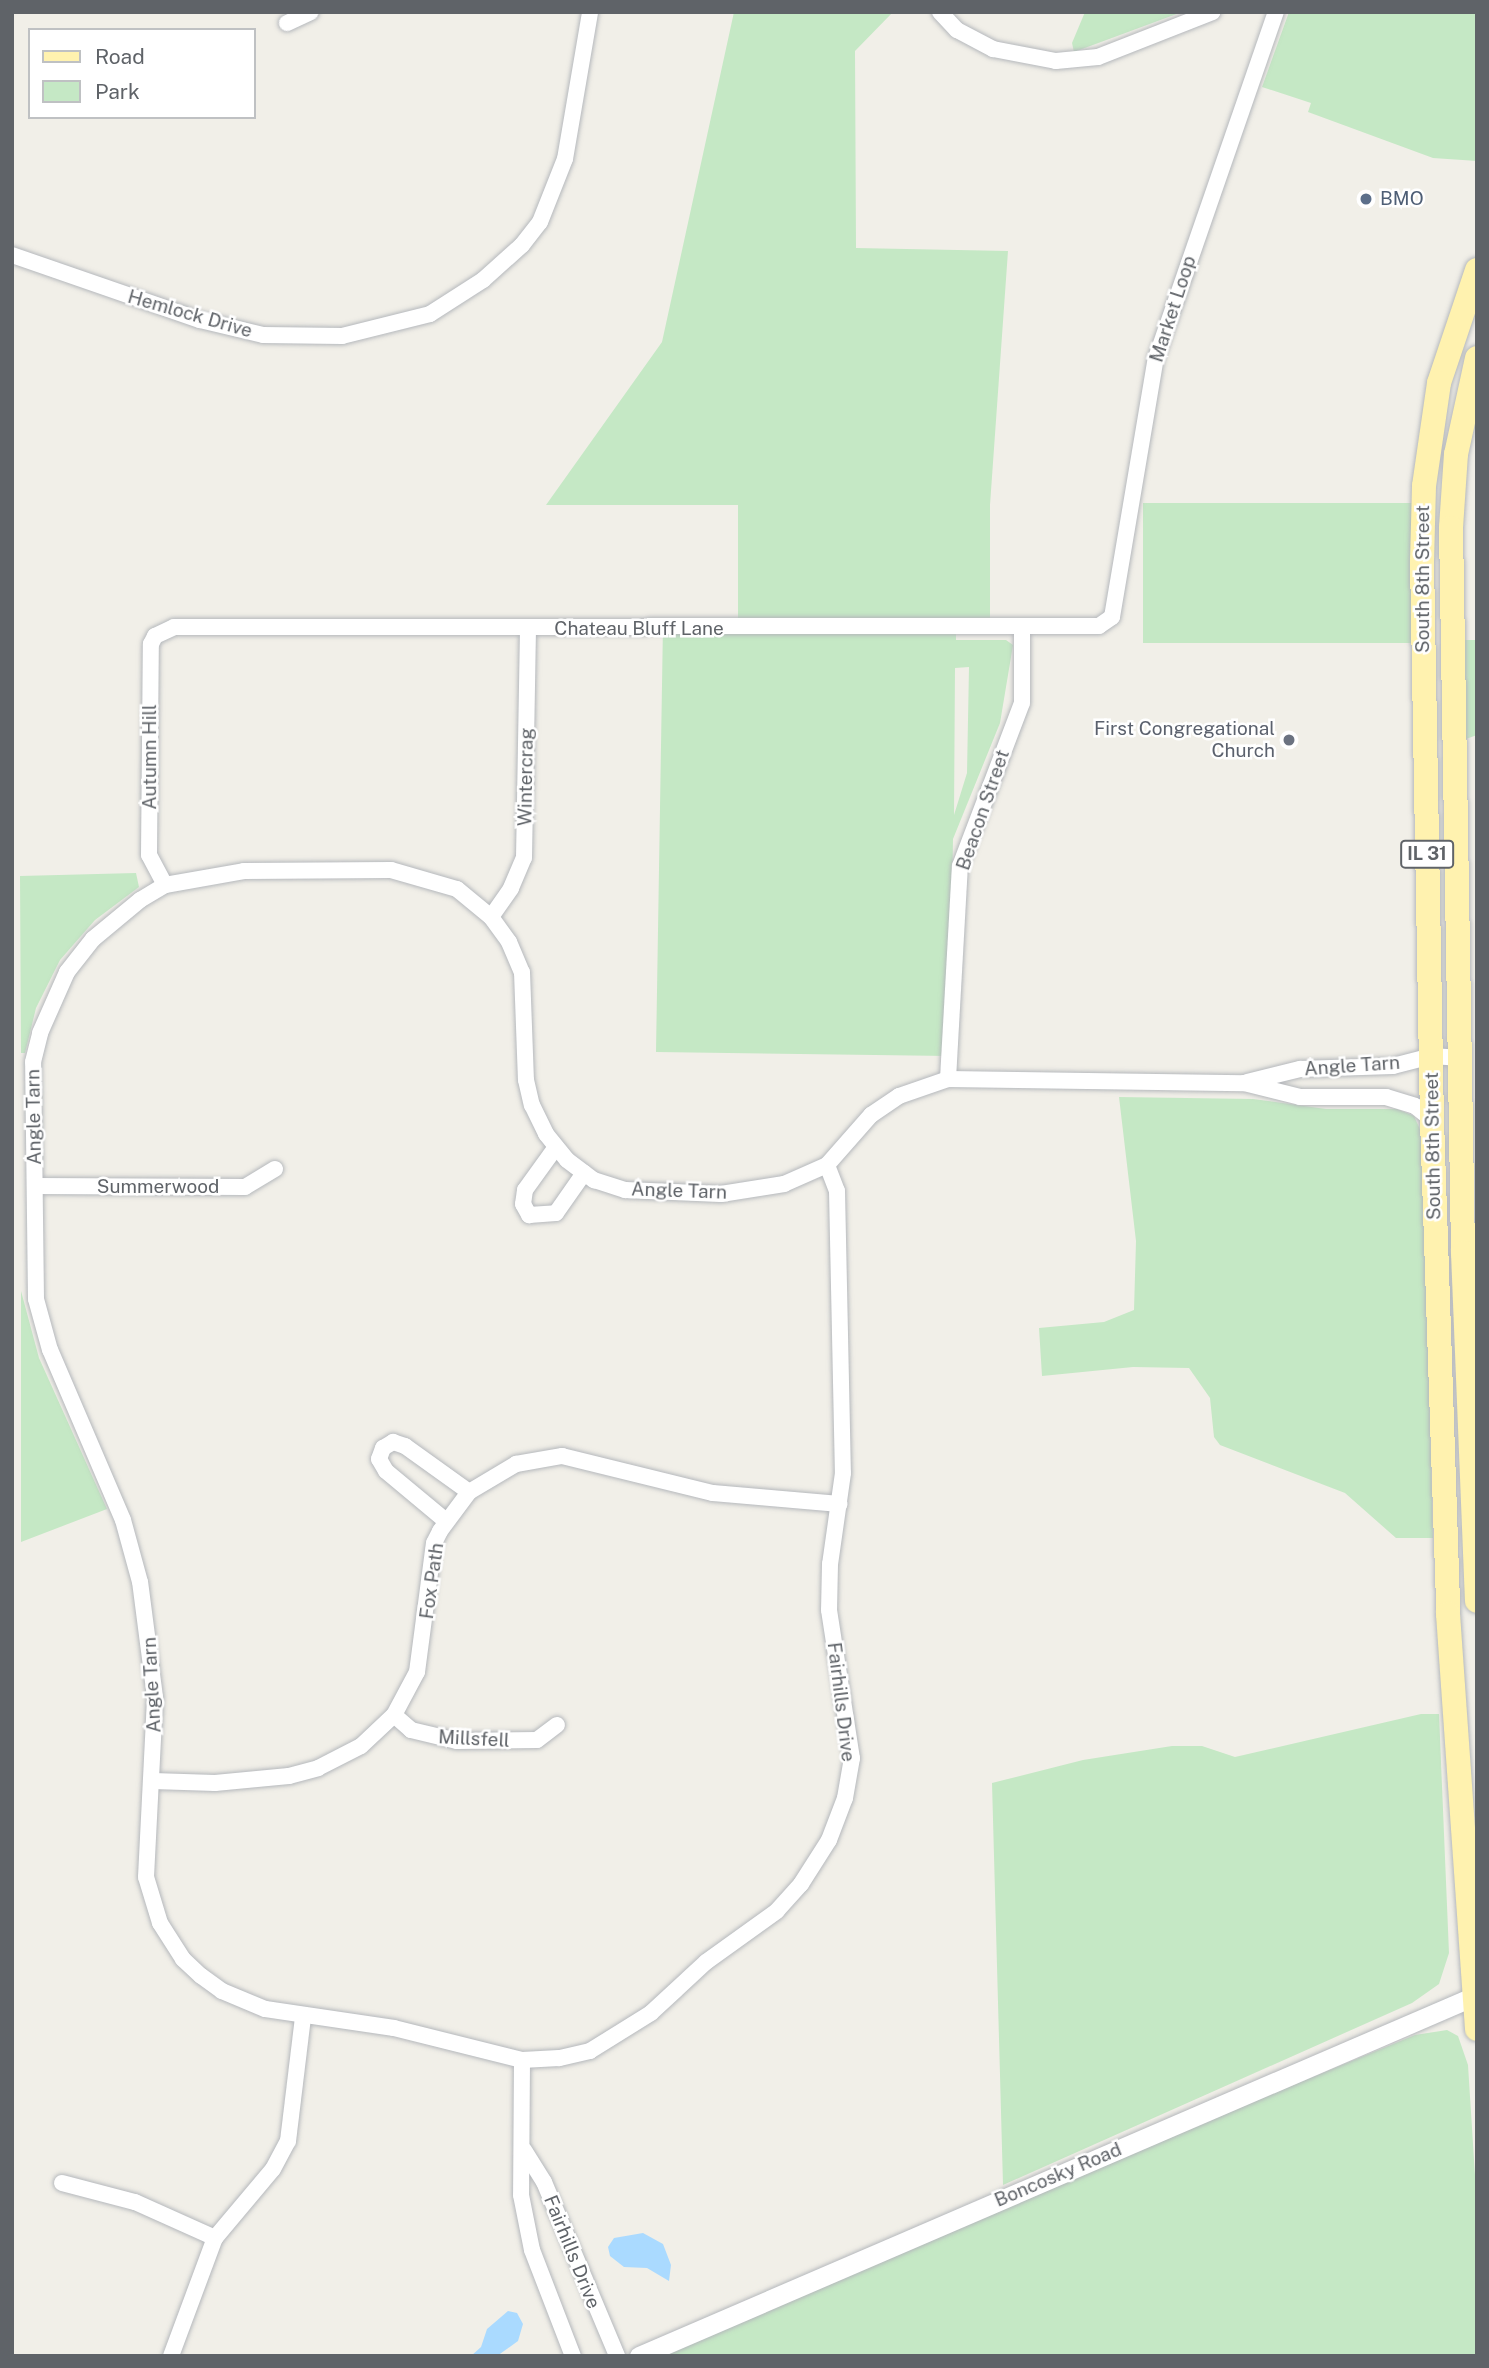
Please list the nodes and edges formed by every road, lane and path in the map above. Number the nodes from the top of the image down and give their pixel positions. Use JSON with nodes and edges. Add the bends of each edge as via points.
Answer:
{"nodes":[{"id":1,"x":311,"y":12,"type":"edge"},
{"id":2,"x":590,"y":12,"type":"edge"},
{"id":3,"x":940,"y":12,"type":"edge"},
{"id":4,"x":1213,"y":12,"type":"edge"},
{"id":5,"x":1276,"y":12,"type":"edge"},
{"id":6,"x":287,"y":23,"type":"dead end"},
{"id":7,"x":12,"y":255,"type":"edge"},
{"id":8,"x":1477,"y":270,"type":"edge"},
{"id":9,"x":1477,"y":358,"type":"edge"},
{"id":10,"x":1112,"y":617,"type":"joint"},
{"id":11,"x":1022,"y":627,"type":"junction"},
{"id":12,"x":528,"y":629,"type":"junction"},
{"id":13,"x":164,"y":631,"type":"joint"},
{"id":14,"x":165,"y":885,"type":"junction"},
{"id":15,"x":491,"y":917,"type":"junction"},
{"id":16,"x":1432,"y":1056,"type":"junction"},
{"id":17,"x":1461,"y":1058,"type":"junction"},
{"id":18,"x":948,"y":1079,"type":"junction"},
{"id":19,"x":1244,"y":1083,"type":"junction"},
{"id":20,"x":1432,"y":1120,"type":"junction"},
{"id":21,"x":556,"y":1147,"type":"junction"},
{"id":22,"x":827,"y":1166,"type":"junction"},
{"id":23,"x":275,"y":1169,"type":"dead end"},
{"id":24,"x":584,"y":1173,"type":"junction"},
{"id":25,"x":35,"y":1186,"type":"junction"},
{"id":26,"x":469,"y":1492,"type":"junction"},
{"id":27,"x":840,"y":1504,"type":"junction"},
{"id":28,"x":446,"y":1521,"type":"junction"},
{"id":29,"x":1477,"y":1601,"type":"edge"},
{"id":30,"x":394,"y":1716,"type":"junction"},
{"id":31,"x":556,"y":1726,"type":"dead end"},
{"id":32,"x":153,"y":1781,"type":"junction"},
{"id":33,"x":1476,"y":1995,"type":"edge"},
{"id":34,"x":303,"y":2017,"type":"junction"},
{"id":35,"x":1477,"y":2029,"type":"edge"},
{"id":36,"x":522,"y":2060,"type":"junction"},
{"id":37,"x":524,"y":2150,"type":"junction"},
{"id":38,"x":62,"y":2183,"type":"dead end"},
{"id":39,"x":215,"y":2238,"type":"junction"},
{"id":40,"x":171,"y":2356,"type":"edge"},
{"id":41,"x":573,"y":2356,"type":"edge"},
{"id":42,"x":617,"y":2356,"type":"edge"},
{"id":43,"x":639,"y":2356,"type":"edge"}],
"edges":[{"from":1,"to":6,"type":"street"},
{"from":2,"to":7,"type":"street","name":"Hemlock Drive","via":[[565,159],[540,222],[483,280],[430,314],[342,336],[263,335],[180,314]]},
{"from":3,"to":4,"type":"street","via":[[957,30],[993,49],[1056,61],[1098,57]]},
{"from":5,"to":10,"type":"street","name":"Market Loop","via":[[1156,358]]},
{"from":8,"to":16,"type":"main road","name":"South 8th Street","number":"IL 31","via":[[1439,383],[1423,494]]},
{"from":9,"to":17,"type":"main road","name":"South 8th Street","via":[[1456,454],[1451,527]]},
{"from":10,"to":11,"type":"street","name":"Chateau Bluff Lane","via":[[1099,626]]},
{"from":11,"to":12,"type":"street","name":"Chateau Bluff Lane"},
{"from":11,"to":18,"type":"street","name":"Beacon Street","via":[[1022,703],[960,866]]},
{"from":12,"to":13,"type":"street","name":"Chateau Bluff Lane","via":[[174,627]]},
{"from":12,"to":15,"type":"street","name":"Wintercrag","via":[[524,858]]},
{"from":13,"to":14,"type":"street","name":"Autumn Hill","via":[[151,644],[149,855]]},
{"from":14,"to":15,"type":"street","name":"Angle Tarn","via":[[244,871],[391,870],[457,889]]},
{"from":14,"to":25,"type":"street","name":"Angle Tarn","via":[[93,939],[52,1000],[33,1062]]},
{"from":15,"to":21,"type":"street","name":"Angle Tarn","via":[[522,972],[526,1080],[531,1105]]},
{"from":16,"to":17,"type":"street","name":"Angle Tarn"},
{"from":16,"to":19,"type":"street","name":"Angle Tarn","via":[[1393,1066],[1300,1069]]},
{"from":16,"to":20,"type":"main road","name":"South 8th Street","number":"IL 31"},
{"from":17,"to":29,"type":"main road","name":"South 8th Street"},
{"from":18,"to":19,"type":"street","name":"Angle Tarn"},
{"from":18,"to":22,"type":"street","name":"Angle Tarn","via":[[899,1096],[871,1115]]},
{"from":19,"to":20,"type":"street","name":"Angle Tarn","via":[[1300,1097],[1386,1097],[1415,1107]]},
{"from":20,"to":33,"type":"main road","name":"South 8th Street","number":"IL 31","via":[[1448,1614]]},
{"from":21,"to":24,"type":"street","name":"Angle Tarn"},
{"from":21,"to":24,"type":"street","via":[[525,1190],[523,1204],[529,1214],[556,1213]]},
{"from":22,"to":24,"type":"street","name":"Angle Tarn","via":[[784,1184],[721,1194],[625,1190]]},
{"from":22,"to":27,"type":"street","name":"Fairhills Drive","via":[[837,1191]]},
{"from":23,"to":25,"type":"street","name":"Summerwood","via":[[245,1187]]},
{"from":25,"to":32,"type":"street","name":"Angle Tarn","via":[[34,1271],[41,1325],[123,1520],[141,1582],[153,1661]]},
{"from":26,"to":27,"type":"street","name":"Fox Path","via":[[516,1464],[562,1457],[713,1493]]},
{"from":26,"to":28,"type":"street","name":"Fox Path"},
{"from":26,"to":28,"type":"street","via":[[405,1446],[393,1442],[383,1448],[379,1459],[386,1471]]},
{"from":27,"to":36,"type":"street","name":"Fairhills Drive","via":[[830,1564],[829,1610],[852,1758],[845,1798],[829,1840],[777,1911],[706,1962],[651,2013],[590,2051]]},
{"from":28,"to":30,"type":"street","name":"Fox Path","via":[[434,1543],[417,1672]]},
{"from":30,"to":31,"type":"street","name":"Millsfell","via":[[411,1730],[457,1741],[537,1740]]},
{"from":30,"to":32,"type":"street","name":"Fox Path","via":[[361,1746],[318,1768],[215,1783]]},
{"from":32,"to":34,"type":"street","name":"Angle Tarn","via":[[146,1824],[146,1877],[170,1941],[222,1992],[247,2005]]},
{"from":33,"to":35,"type":"main road","name":"South 8th Street","number":"IL 31"},
{"from":33,"to":43,"type":"street","name":"Boncosky Road"},
{"from":34,"to":36,"type":"street","name":"Angle Tarn","via":[[394,2028]]},
{"from":34,"to":39,"type":"street","via":[[288,2141],[273,2169]]},
{"from":36,"to":37,"type":"street","name":"Fairhills Drive"},
{"from":37,"to":41,"type":"street","name":"Fairhills Drive","via":[[521,2195],[531,2250]]},
{"from":37,"to":42,"type":"street","name":"Fairhills Drive","via":[[544,2182]]},
{"from":38,"to":39,"type":"street","via":[[135,2202]]},
{"from":39,"to":40,"type":"street"}]}
